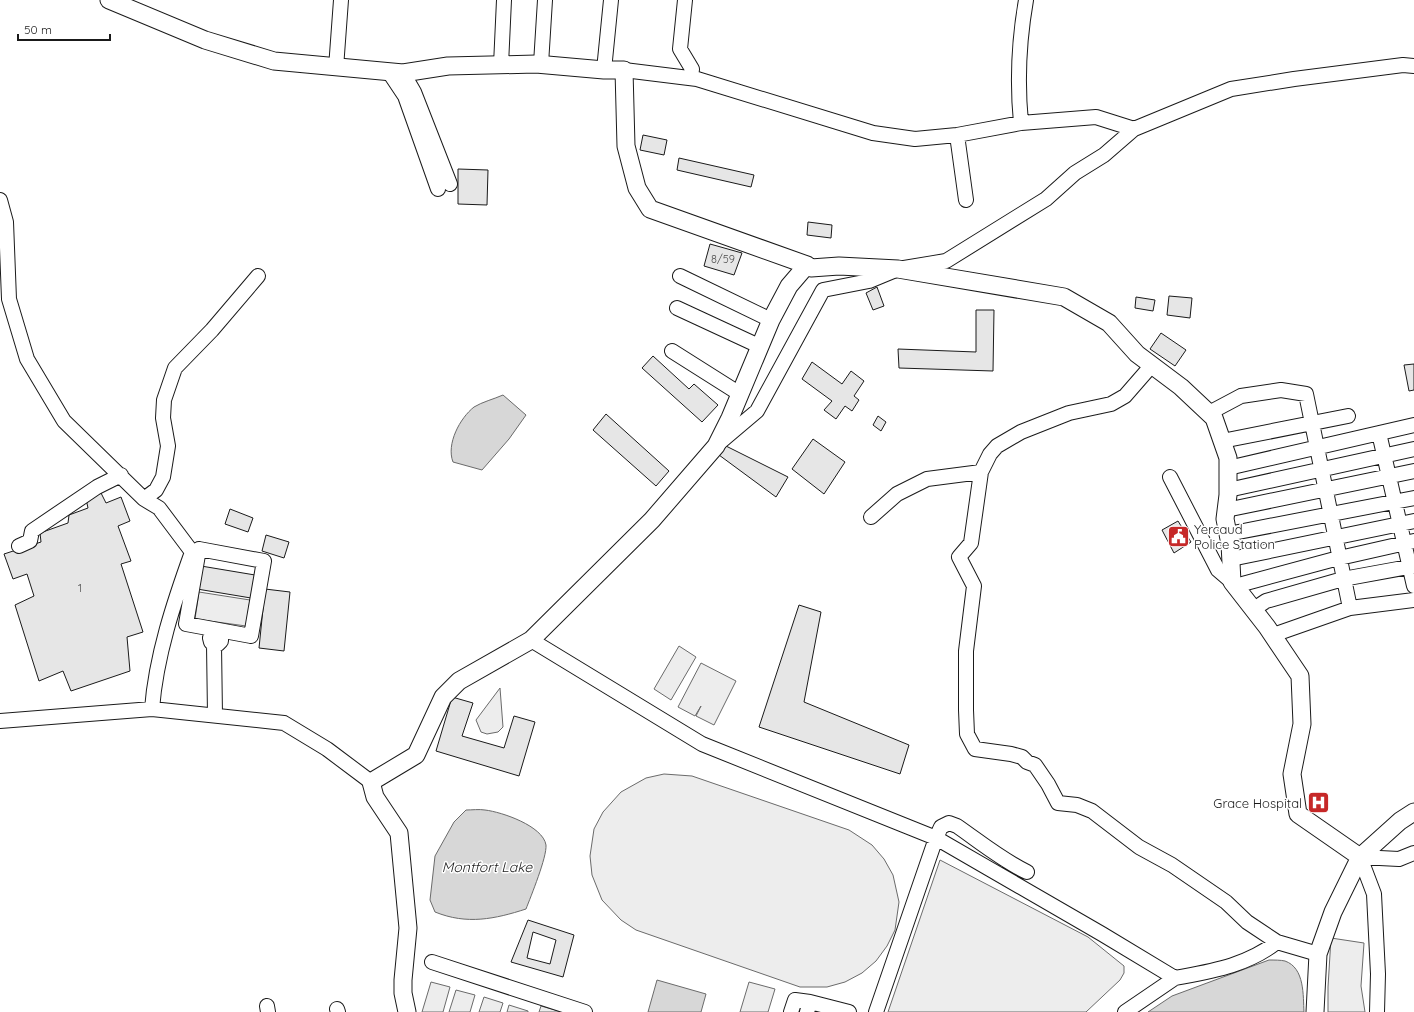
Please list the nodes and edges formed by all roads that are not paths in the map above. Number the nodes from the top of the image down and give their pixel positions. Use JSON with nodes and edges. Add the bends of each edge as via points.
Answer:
{"nodes":[{"id":1,"x":109,"y":0,"type":"edge"},
{"id":2,"x":341,"y":0,"type":"edge"},
{"id":3,"x":504,"y":0,"type":"edge"},
{"id":4,"x":545,"y":0,"type":"edge"},
{"id":5,"x":611,"y":0,"type":"edge"},
{"id":6,"x":685,"y":0,"type":"edge"},
{"id":7,"x":1026,"y":0,"type":"edge"},
{"id":8,"x":541,"y":64,"type":"junction"},
{"id":9,"x":501,"y":65,"type":"junction"},
{"id":10,"x":1414,"y":66,"type":"edge"},
{"id":11,"x":336,"y":68,"type":"junction"},
{"id":12,"x":604,"y":70,"type":"junction"},
{"id":13,"x":624,"y":70,"type":"junction"},
{"id":14,"x":396,"y":72,"type":"junction"},
{"id":15,"x":691,"y":78,"type":"junction"},
{"id":16,"x":1021,"y":123,"type":"junction"},
{"id":17,"x":1134,"y":129,"type":"junction"},
{"id":18,"x":957,"y":135,"type":"junction"},
{"id":19,"x":444,"y":186,"type":"dead end"},
{"id":20,"x":0,"y":200,"type":"edge"},
{"id":21,"x":966,"y":200,"type":"dead end"},
{"id":22,"x":807,"y":265,"type":"junction"},
{"id":23,"x":898,"y":269,"type":"junction"},
{"id":24,"x":258,"y":276,"type":"dead end"},
{"id":25,"x":680,"y":276,"type":"dead end"},
{"id":26,"x":4,"y":279,"type":"edge"},
{"id":27,"x":677,"y":308,"type":"dead end"},
{"id":28,"x":771,"y":320,"type":"junction"},
{"id":29,"x":759,"y":346,"type":"junction"},
{"id":30,"x":672,"y":351,"type":"dead end"},
{"id":31,"x":1152,"y":365,"type":"junction"},
{"id":32,"x":740,"y":394,"type":"junction"},
{"id":33,"x":1209,"y":413,"type":"junction"},
{"id":34,"x":1348,"y":416,"type":"dead end"},
{"id":35,"x":1311,"y":423,"type":"junction"},
{"id":36,"x":1414,"y":425,"type":"edge"},
{"id":37,"x":1379,"y":433,"type":"junction"},
{"id":38,"x":1222,"y":441,"type":"junction"},
{"id":39,"x":716,"y":446,"type":"junction"},
{"id":40,"x":1316,"y":448,"type":"junction"},
{"id":41,"x":1414,"y":448,"type":"edge"},
{"id":42,"x":1384,"y":455,"type":"junction"},
{"id":43,"x":1228,"y":468,"type":"junction"},
{"id":44,"x":1320,"y":469,"type":"junction"},
{"id":45,"x":1414,"y":471,"type":"edge"},
{"id":46,"x":981,"y":472,"type":"junction"},
{"id":47,"x":121,"y":475,"type":"junction"},
{"id":48,"x":1170,"y":477,"type":"dead end"},
{"id":49,"x":1389,"y":477,"type":"junction"},
{"id":50,"x":1228,"y":490,"type":"junction"},
{"id":51,"x":1324,"y":490,"type":"junction"},
{"id":52,"x":1414,"y":498,"type":"edge"},
{"id":53,"x":144,"y":499,"type":"junction"},
{"id":54,"x":1395,"y":502,"type":"junction"},
{"id":55,"x":1226,"y":510,"type":"junction"},
{"id":56,"x":1330,"y":514,"type":"junction"},
{"id":57,"x":871,"y":517,"type":"dead end"},
{"id":58,"x":1414,"y":521,"type":"edge"},
{"id":59,"x":1400,"y":524,"type":"junction"},
{"id":60,"x":1228,"y":534,"type":"junction"},
{"id":61,"x":1335,"y":538,"type":"junction"},
{"id":62,"x":1409,"y":542,"type":"edge"},
{"id":63,"x":19,"y":546,"type":"dead end"},
{"id":64,"x":1339,"y":558,"type":"junction"},
{"id":65,"x":1230,"y":559,"type":"junction"},
{"id":66,"x":1412,"y":567,"type":"edge"},
{"id":67,"x":1343,"y":579,"type":"junction"},
{"id":68,"x":1234,"y":584,"type":"junction"},
{"id":69,"x":1414,"y":586,"type":"edge"},
{"id":70,"x":1414,"y":600,"type":"edge"},
{"id":71,"x":1350,"y":608,"type":"junction"},
{"id":72,"x":1254,"y":609,"type":"junction"},
{"id":73,"x":1272,"y":635,"type":"junction"},
{"id":74,"x":216,"y":636,"type":"junction"},
{"id":75,"x":531,"y":640,"type":"junction"},
{"id":76,"x":152,"y":709,"type":"junction"},
{"id":77,"x":215,"y":715,"type":"junction"},
{"id":78,"x":0,"y":721,"type":"edge"},
{"id":79,"x":371,"y":782,"type":"junction"},
{"id":80,"x":1414,"y":812,"type":"edge"},
{"id":81,"x":936,"y":838,"type":"junction"},
{"id":82,"x":1414,"y":853,"type":"edge"},
{"id":83,"x":1360,"y":857,"type":"junction"},
{"id":84,"x":1027,"y":872,"type":"dead end"},
{"id":85,"x":1276,"y":942,"type":"junction"},
{"id":86,"x":1318,"y":954,"type":"junction"},
{"id":87,"x":432,"y":962,"type":"dead end"},
{"id":88,"x":1175,"y":978,"type":"junction"},
{"id":89,"x":808,"y":1007,"type":"edge"},
{"id":90,"x":407,"y":1012,"type":"edge"},
{"id":91,"x":585,"y":1012,"type":"edge"},
{"id":92,"x":791,"y":1012,"type":"edge"},
{"id":93,"x":849,"y":1012,"type":"edge"},
{"id":94,"x":876,"y":1012,"type":"edge"},
{"id":95,"x":1125,"y":1012,"type":"edge"},
{"id":96,"x":1315,"y":1012,"type":"edge"},
{"id":97,"x":1377,"y":1012,"type":"edge"}],
"edges":[{"from":1,"to":11,"type":"main road","via":[[204,40],[274,61]]},
{"from":2,"to":11,"type":"street"},
{"from":3,"to":9,"type":"street"},
{"from":4,"to":8,"type":"street"},
{"from":5,"to":12,"type":"street"},
{"from":6,"to":15,"type":"street","via":[[680,49],[692,69]]},
{"from":7,"to":16,"type":"street","via":[[1020,51]]},
{"from":8,"to":9,"type":"main road"},
{"from":8,"to":12,"type":"main road"},
{"from":9,"to":14,"type":"main road","via":[[448,66]]},
{"from":10,"to":17,"type":"street","via":[[1403,65],[1294,78],[1231,89]]},
{"from":11,"to":14,"type":"main road"},
{"from":12,"to":13,"type":"main road"},
{"from":13,"to":15,"type":"street"},
{"from":13,"to":22,"type":"main road","via":[[626,146],[637,188],[650,209]]},
{"from":14,"to":19,"type":"street","via":[[414,92]]},
{"from":15,"to":18,"type":"street","via":[[873,133],[915,139]]},
{"from":16,"to":17,"type":"street","via":[[1096,117]]},
{"from":16,"to":18,"type":"street"},
{"from":17,"to":23,"type":"street","via":[[1104,155],[1075,173],[1046,199],[972,246],[946,261]]},
{"from":18,"to":21,"type":"street"},
{"from":20,"to":26,"type":"street","via":[[6,222]]},
{"from":22,"to":23,"type":"main road","via":[[811,268],[840,266]]},
{"from":22,"to":28,"type":"main road","via":[[789,286]]},
{"from":23,"to":31,"type":"main road","via":[[1064,297],[1109,323],[1137,354]]},
{"from":23,"to":39,"type":"street","via":[[869,281],[823,290],[757,411]]},
{"from":24,"to":53,"type":"street","via":[[212,330],[175,368],[164,400],[163,418],[168,446],[163,477],[156,490]]},
{"from":25,"to":28,"type":"street"},
{"from":26,"to":47,"type":"street","via":[[27,359],[64,421]]},
{"from":27,"to":29,"type":"street"},
{"from":28,"to":29,"type":"main road"},
{"from":29,"to":32,"type":"main road"},
{"from":30,"to":32,"type":"street"},
{"from":31,"to":33,"type":"main road","via":[[1182,387]]},
{"from":31,"to":46,"type":"street","via":[[1124,396],[1111,404],[1069,413],[1022,432],[997,446]]},
{"from":32,"to":39,"type":"main road"},
{"from":33,"to":35,"type":"street","via":[[1241,396],[1281,390],[1306,394]]},
{"from":33,"to":38,"type":"main road","via":[[1214,418]]},
{"from":34,"to":35,"type":"street"},
{"from":35,"to":38,"type":"street"},
{"from":35,"to":40,"type":"street"},
{"from":36,"to":37,"type":"street"},
{"from":37,"to":40,"type":"street"},
{"from":37,"to":42,"type":"street"},
{"from":38,"to":43,"type":"main road","via":[[1228,458]]},
{"from":39,"to":75,"type":"main road","via":[[652,520]]},
{"from":40,"to":43,"type":"street"},
{"from":40,"to":44,"type":"street"},
{"from":41,"to":42,"type":"street"},
{"from":42,"to":44,"type":"street"},
{"from":42,"to":49,"type":"street"},
{"from":43,"to":50,"type":"main road"},
{"from":44,"to":50,"type":"street"},
{"from":44,"to":51,"type":"street"},
{"from":45,"to":49,"type":"street"},
{"from":46,"to":57,"type":"street","via":[[927,480],[897,494]]},
{"from":46,"to":85,"type":"street","via":[[971,543],[959,557],[974,586],[966,651],[966,710],[967,734],[975,749],[1011,754],[1035,765],[1058,803],[1076,805],[1092,811],[1139,847],[1172,865],[1226,902],[1247,922]]},
{"from":47,"to":53,"type":"street"},
{"from":47,"to":63,"type":"street","via":[[97,487],[32,531],[30,541]]},
{"from":48,"to":68,"type":"street","via":[[1218,570]]},
{"from":49,"to":51,"type":"street"},
{"from":49,"to":54,"type":"street"},
{"from":50,"to":55,"type":"main road"},
{"from":51,"to":55,"type":"street"},
{"from":51,"to":56,"type":"street"},
{"from":52,"to":54,"type":"street"},
{"from":53,"to":76,"type":"street","via":[[160,508],[192,552],[180,585],[154,682]]},
{"from":54,"to":56,"type":"street"},
{"from":54,"to":59,"type":"street"},
{"from":55,"to":60,"type":"main road"},
{"from":56,"to":60,"type":"street"},
{"from":56,"to":61,"type":"street"},
{"from":58,"to":59,"type":"street"},
{"from":59,"to":61,"type":"street"},
{"from":59,"to":62,"type":"street"},
{"from":60,"to":65,"type":"main road"},
{"from":61,"to":64,"type":"street"},
{"from":61,"to":65,"type":"street"},
{"from":62,"to":64,"type":"street"},
{"from":62,"to":66,"type":"street"},
{"from":64,"to":67,"type":"street"},
{"from":64,"to":68,"type":"street"},
{"from":65,"to":68,"type":"main road"},
{"from":66,"to":67,"type":"street"},
{"from":66,"to":69,"type":"street"},
{"from":67,"to":71,"type":"street"},
{"from":67,"to":72,"type":"street","via":[[1266,601]]},
{"from":68,"to":72,"type":"main road"},
{"from":70,"to":71,"type":"street"},
{"from":71,"to":73,"type":"street"},
{"from":72,"to":73,"type":"main road"},
{"from":73,"to":83,"type":"main road","via":[[1300,676],[1302,724],[1292,774],[1298,814]]},
{"from":74,"to":74,"type":"street","via":[[186,624],[199,549],[264,561],[251,636]]},
{"from":74,"to":77,"type":"street"},
{"from":75,"to":79,"type":"main road","via":[[459,681],[443,697],[416,755]]},
{"from":75,"to":81,"type":"street","via":[[702,744]]},
{"from":76,"to":77,"type":"street"},
{"from":76,"to":78,"type":"street"},
{"from":77,"to":79,"type":"street","via":[[284,723],[327,749]]},
{"from":79,"to":90,"type":"main road","via":[[375,797],[399,833],[408,928],[403,980]]},
{"from":80,"to":83,"type":"main road","via":[[1400,821]]},
{"from":81,"to":84,"type":"street","via":[[942,827],[949,823],[953,824],[1006,862]]},
{"from":81,"to":88,"type":"street"},
{"from":81,"to":94,"type":"street"},
{"from":82,"to":83,"type":"street","via":[[1398,859]]},
{"from":83,"to":86,"type":"main road","via":[[1333,912]]},
{"from":83,"to":97,"type":"street","via":[[1374,894]]},
{"from":85,"to":86,"type":"street"},
{"from":85,"to":88,"type":"street","via":[[1261,954],[1225,968]]},
{"from":86,"to":96,"type":"main road"},
{"from":87,"to":91,"type":"street"},
{"from":88,"to":95,"type":"street"},
{"from":89,"to":92,"type":"street","via":[[795,1000]]},
{"from":89,"to":93,"type":"street"}]}
